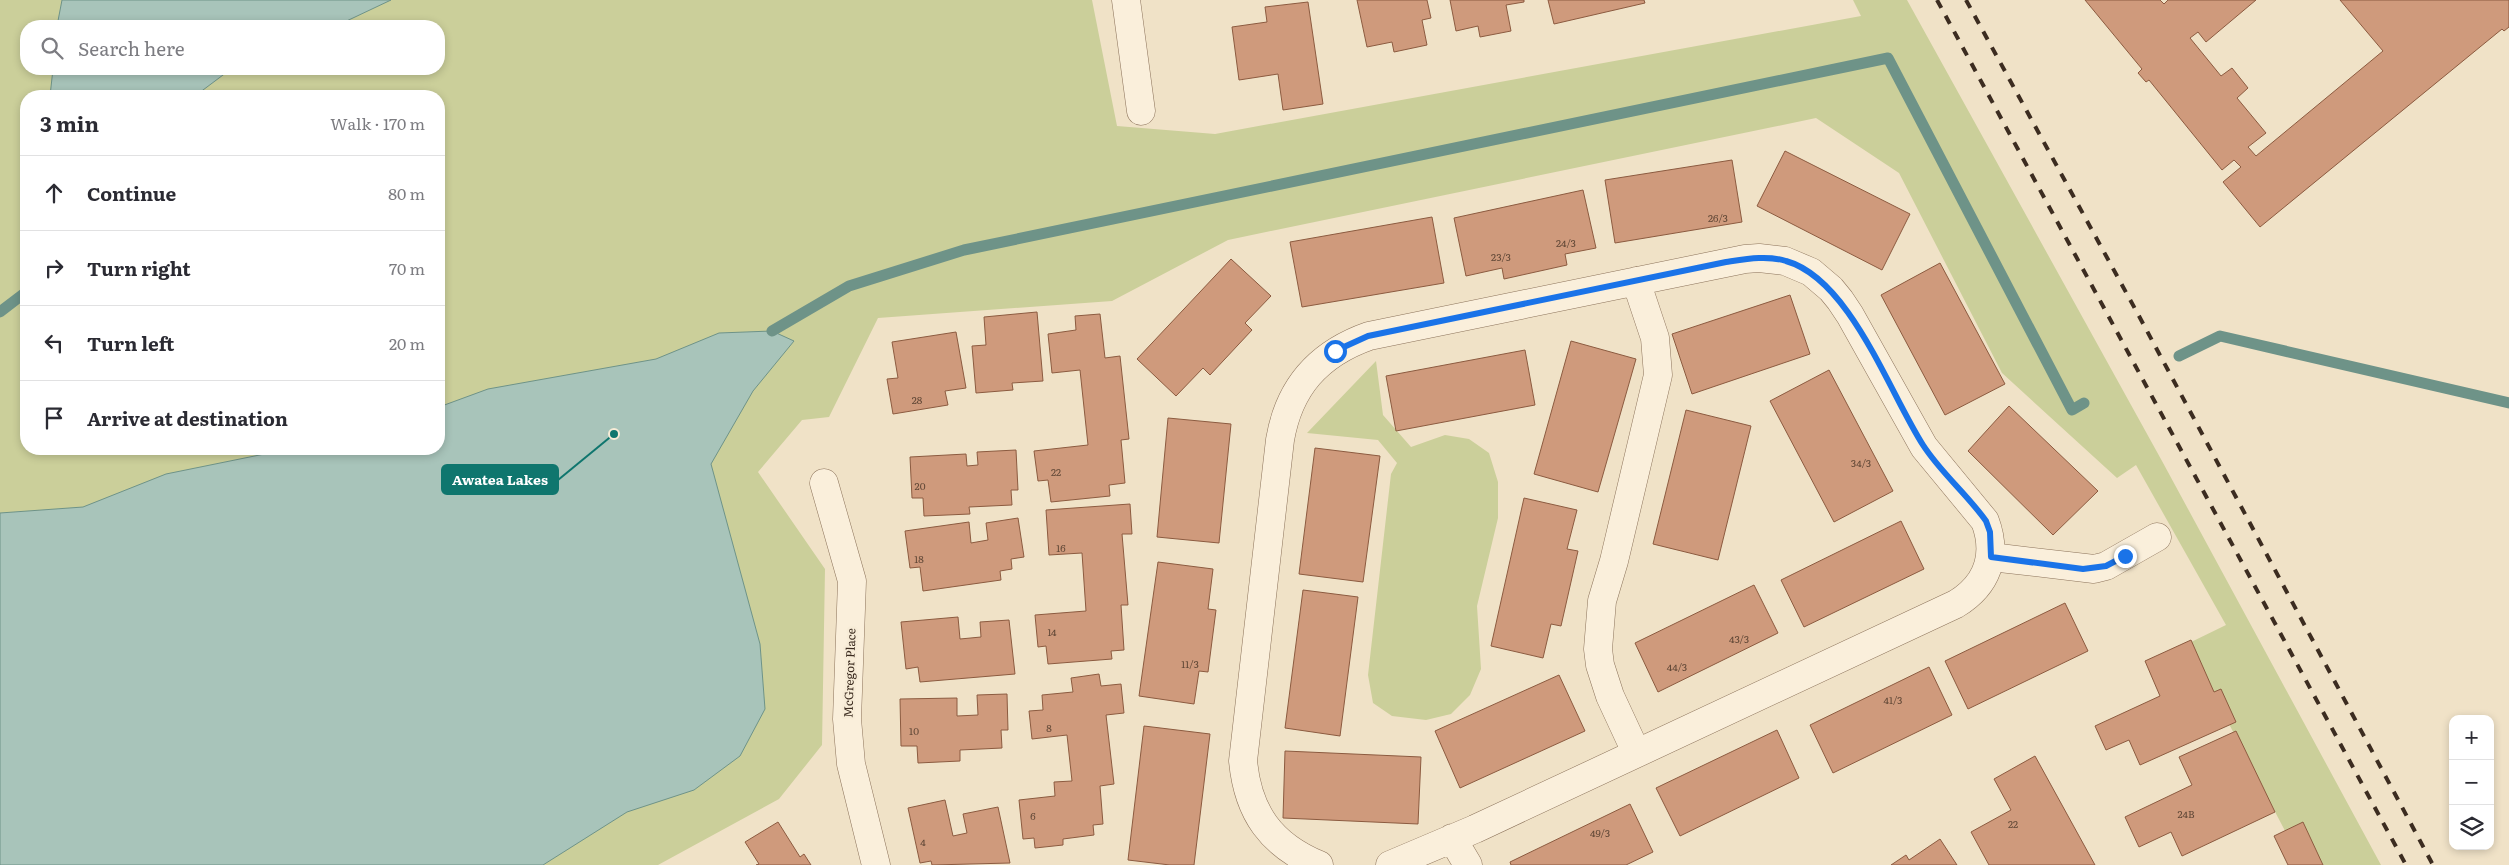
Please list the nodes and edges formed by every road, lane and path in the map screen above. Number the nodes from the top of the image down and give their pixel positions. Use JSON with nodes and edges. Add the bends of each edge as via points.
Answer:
{"nodes":[{"id":1,"x":1126,"y":0,"type":"edge"},
{"id":2,"x":1141,"y":111,"type":"dead end"},
{"id":3,"x":1636,"y":281,"type":"junction"},
{"id":4,"x":824,"y":483,"type":"dead end"},
{"id":5,"x":2157,"y":537,"type":"dead end"},
{"id":6,"x":1991,"y":557,"type":"junction"},
{"id":7,"x":1636,"y":752,"type":"junction"},
{"id":8,"x":1452,"y":838,"type":"junction"},
{"id":9,"x":876,"y":865,"type":"edge"},
{"id":10,"x":1319,"y":865,"type":"edge"},
{"id":11,"x":1390,"y":865,"type":"edge"},
{"id":12,"x":1468,"y":865,"type":"edge"}],
"edges":[{"from":1,"to":2,"type":"street"},
{"from":3,"to":6,"type":"street","via":[[1759,258],[1786,260],[1821,280],[1850,315],[1924,447],[1986,521]]},
{"from":3,"to":7,"type":"street","via":[[1654,338],[1658,375],[1602,601],[1598,641],[1604,681]]},
{"from":3,"to":10,"type":"street","via":[[1368,336],[1326,358],[1294,394],[1280,440],[1242,761],[1253,806],[1269,832],[1292,852]]},
{"from":4,"to":9,"type":"street","name":"McGregor Place","via":[[852,581],[847,719],[851,764]]},
{"from":5,"to":6,"type":"street","via":[[2106,566],[2094,569]]},
{"from":6,"to":7,"type":"street","via":[[1983,580],[1956,604]]},
{"from":7,"to":8,"type":"street"},
{"from":8,"to":11,"type":"street"},
{"from":8,"to":12,"type":"street"}]}
